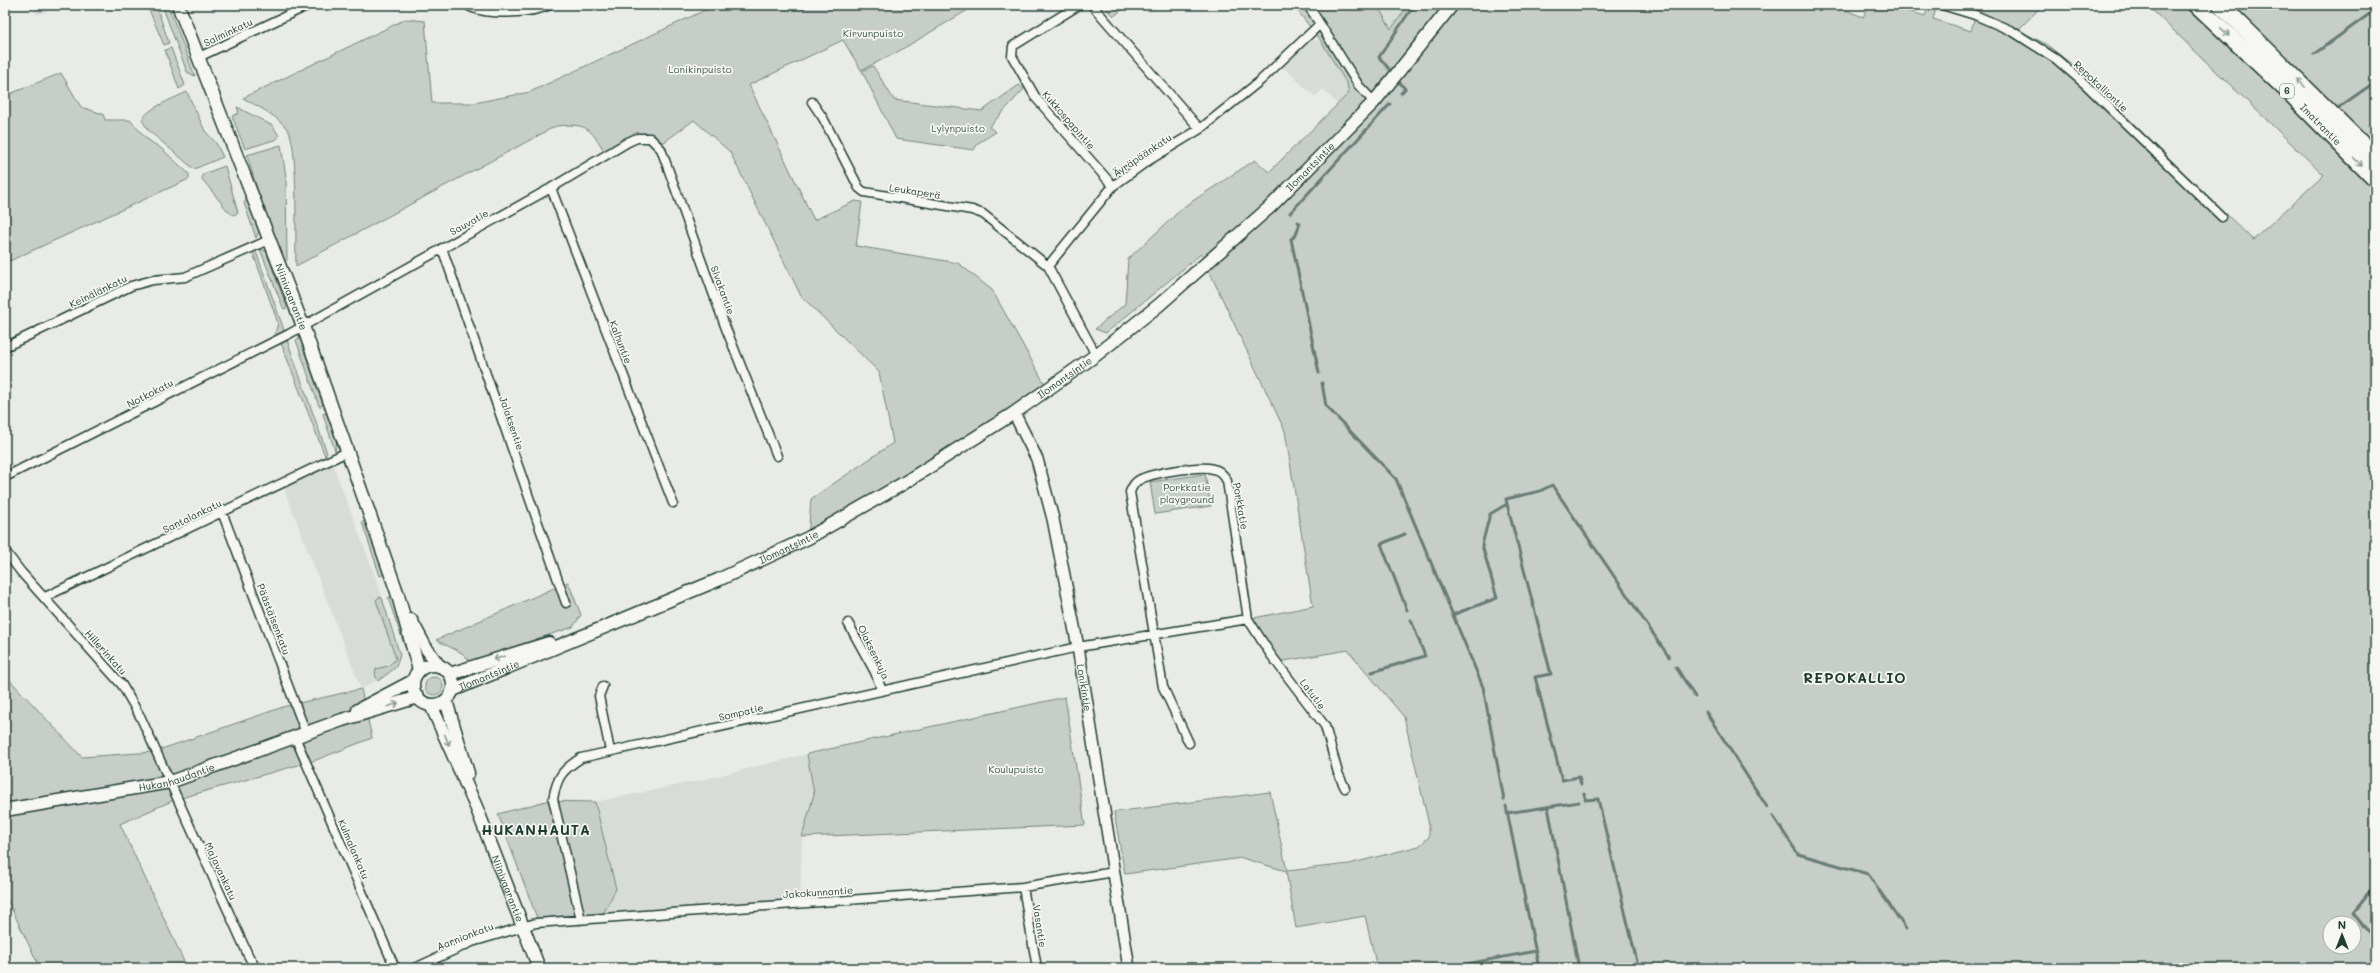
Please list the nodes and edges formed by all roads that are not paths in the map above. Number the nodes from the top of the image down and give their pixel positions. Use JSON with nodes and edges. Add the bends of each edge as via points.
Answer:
{"nodes":[{"id":1,"x":178,"y":5,"type":"edge"},
{"id":2,"x":309,"y":5,"type":"edge"},
{"id":3,"x":468,"y":5,"type":"edge"},
{"id":4,"x":550,"y":5,"type":"edge"},
{"id":5,"x":1079,"y":5,"type":"edge"},
{"id":6,"x":1092,"y":5,"type":"edge"},
{"id":7,"x":1308,"y":5,"type":"edge"},
{"id":8,"x":1452,"y":5,"type":"edge"},
{"id":9,"x":1942,"y":5,"type":"edge"},
{"id":10,"x":2197,"y":5,"type":"edge"},
{"id":11,"x":2226,"y":8,"type":"edge"},
{"id":12,"x":1319,"y":25,"type":"junction"},
{"id":13,"x":199,"y":57,"type":"junction"},
{"id":14,"x":812,"y":102,"type":"dead end"},
{"id":15,"x":1374,"y":102,"type":"junction"},
{"id":16,"x":1200,"y":129,"type":"junction"},
{"id":17,"x":644,"y":137,"type":"joint"},
{"id":18,"x":2375,"y":157,"type":"edge"},
{"id":19,"x":2375,"y":179,"type":"edge"},
{"id":20,"x":1113,"y":186,"type":"junction"},
{"id":21,"x":551,"y":188,"type":"junction"},
{"id":22,"x":2222,"y":217,"type":"dead end"},
{"id":23,"x":269,"y":240,"type":"junction"},
{"id":24,"x":442,"y":248,"type":"junction"},
{"id":25,"x":1048,"y":266,"type":"junction"},
{"id":26,"x":303,"y":326,"type":"junction"},
{"id":27,"x":5,"y":347,"type":"edge"},
{"id":28,"x":1096,"y":354,"type":"junction"},
{"id":29,"x":1014,"y":413,"type":"junction"},
{"id":30,"x":347,"y":452,"type":"junction"},
{"id":31,"x":777,"y":456,"type":"dead end"},
{"id":32,"x":5,"y":477,"type":"edge"},
{"id":33,"x":673,"y":503,"type":"dead end"},
{"id":34,"x":222,"y":512,"type":"junction"},
{"id":35,"x":5,"y":551,"type":"edge"},
{"id":36,"x":397,"y":592,"type":"junction"},
{"id":37,"x":45,"y":597,"type":"junction"},
{"id":38,"x":566,"y":603,"type":"dead end"},
{"id":39,"x":1248,"y":619,"type":"junction"},
{"id":40,"x":848,"y":623,"type":"dead end"},
{"id":41,"x":591,"y":632,"type":"junction"},
{"id":42,"x":1153,"y":634,"type":"junction"},
{"id":43,"x":1078,"y":647,"type":"junction"},
{"id":44,"x":439,"y":666,"type":"junction"},
{"id":45,"x":419,"y":670,"type":"junction"},
{"id":46,"x":450,"y":674,"type":"junction"},
{"id":47,"x":413,"y":681,"type":"junction"},
{"id":48,"x":603,"y":686,"type":"dead end"},
{"id":49,"x":453,"y":690,"type":"junction"},
{"id":50,"x":882,"y":691,"type":"junction"},
{"id":51,"x":418,"y":698,"type":"junction"},
{"id":52,"x":446,"y":701,"type":"junction"},
{"id":53,"x":430,"y":705,"type":"junction"},
{"id":54,"x":342,"y":720,"type":"junction"},
{"id":55,"x":301,"y":735,"type":"junction"},
{"id":56,"x":1189,"y":743,"type":"dead end"},
{"id":57,"x":610,"y":751,"type":"junction"},
{"id":58,"x":170,"y":782,"type":"junction"},
{"id":59,"x":1345,"y":788,"type":"dead end"},
{"id":60,"x":11,"y":809,"type":"edge"},
{"id":61,"x":477,"y":809,"type":"junction"},
{"id":62,"x":1114,"y":872,"type":"junction"},
{"id":63,"x":1023,"y":887,"type":"junction"},
{"id":64,"x":581,"y":920,"type":"junction"},
{"id":65,"x":523,"y":926,"type":"junction"},
{"id":66,"x":256,"y":968,"type":"edge"},
{"id":67,"x":395,"y":968,"type":"edge"},
{"id":68,"x":415,"y":968,"type":"edge"},
{"id":69,"x":539,"y":968,"type":"edge"},
{"id":70,"x":1037,"y":968,"type":"edge"},
{"id":71,"x":1129,"y":968,"type":"edge"}],
"edges":[{"from":1,"to":13,"type":"main road","name":"Niinivaarantie"},
{"from":2,"to":13,"type":"street","name":"Salminkatu"},
{"from":3,"to":4,"type":"street","via":[[491,12],[525,10]]},
{"from":5,"to":20,"type":"street","name":"Kukkospapintie","via":[[1013,46],[1012,56],[1036,98]]},
{"from":6,"to":16,"type":"street"},
{"from":7,"to":12,"type":"street"},
{"from":8,"to":15,"type":"main road","name":"Ilomantsintie"},
{"from":9,"to":22,"type":"street","name":"Repokalliontie","via":[[2012,30],[2056,59]]},
{"from":10,"to":19,"type":"highway","name":"Imatrantie","number":"6","one_way":true,"via":[[2293,96]]},
{"from":18,"to":11,"type":"highway","name":"Imatrantie","number":"6","one_way":true},
{"from":12,"to":15,"type":"street","via":[[1359,86]]},
{"from":12,"to":16,"type":"street","name":"Äyräpäänkatu","via":[[1260,81]]},
{"from":13,"to":23,"type":"main road","name":"Niinivaarantie"},
{"from":14,"to":25,"type":"street","name":"Leukaperä","via":[[859,188],[864,192],[983,214]]},
{"from":15,"to":28,"type":"main road","name":"Ilomantsintie","via":[[1270,207],[1159,305]]},
{"from":16,"to":20,"type":"street","name":"Äyräpäänkatu"},
{"from":17,"to":21,"type":"street","name":"Sauvatie","via":[[628,142]]},
{"from":17,"to":31,"type":"street","name":"Sivakantie","via":[[650,138],[661,149],[725,326]]},
{"from":20,"to":25,"type":"street","name":"Äyräpäänkatu"},
{"from":21,"to":24,"type":"street","name":"Sauvatie"},
{"from":21,"to":33,"type":"street","name":"Kalhuntie"},
{"from":23,"to":26,"type":"main road","name":"Niinivaarantie"},
{"from":23,"to":27,"type":"street","name":"Keinälänkatu","via":[[185,277],[153,280],[131,286]]},
{"from":24,"to":26,"type":"street","name":"Sauvatie"},
{"from":24,"to":38,"type":"street","name":"Jalaksentie"},
{"from":25,"to":28,"type":"street"},
{"from":26,"to":30,"type":"main road","name":"Niinivaarantie"},
{"from":26,"to":32,"type":"street","name":"Notkokatu"},
{"from":28,"to":29,"type":"main road","name":"Ilomantsintie"},
{"from":29,"to":41,"type":"main road","name":"Ilomantsintie","via":[[904,483],[808,538],[718,580]]},
{"from":29,"to":43,"type":"street","name":"Lonikintie","via":[[1037,458],[1053,519]]},
{"from":30,"to":34,"type":"street","name":"Santalankatu"},
{"from":30,"to":36,"type":"main road","name":"Niinivaarantie"},
{"from":34,"to":37,"type":"street","name":"Santalankatu"},
{"from":34,"to":55,"type":"street","name":"Päästäisenkatu"},
{"from":35,"to":37,"type":"street","name":"Hillerinkatu"},
{"from":36,"to":44,"type":"main road","name":"Niinivaarantie","via":[[426,648]]},
{"from":36,"to":45,"type":"main road","name":"Niinivaarantie"},
{"from":37,"to":58,"type":"street","name":"Hillerinkatu","via":[[122,685],[141,718]]},
{"from":39,"to":42,"type":"street"},
{"from":39,"to":42,"type":"street","name":"Porkkatie","via":[[1227,481],[1214,469],[1202,468],[1148,476],[1134,485],[1130,499]]},
{"from":39,"to":59,"type":"street","name":"Latutie","via":[[1271,655],[1325,726],[1338,773]]},
{"from":40,"to":50,"type":"street","name":"Olaksenkuja","via":[[875,672]]},
{"from":41,"to":46,"type":"main road","name":"Ilomantsintie","one_way":true,"via":[[512,653]]},
{"from":41,"to":49,"type":"main road","name":"Ilomantsintie","via":[[568,644],[514,663]]},
{"from":42,"to":43,"type":"street"},
{"from":42,"to":56,"type":"street","name":"Porkkatie","via":[[1163,687]]},
{"from":43,"to":50,"type":"street","name":"Sompatie"},
{"from":43,"to":62,"type":"street","name":"Lonikintie"},
{"from":44,"to":45,"type":"main road","via":[[429,665]]},
{"from":44,"to":46,"type":"main road"},
{"from":45,"to":47,"type":"main road"},
{"from":46,"to":49,"type":"main road"},
{"from":47,"to":51,"type":"main road"},
{"from":47,"to":54,"type":"main road","name":"Hukanhaudantie"},
{"from":48,"to":57,"type":"street","via":[[599,696]]},
{"from":49,"to":52,"type":"main road"},
{"from":50,"to":57,"type":"street","name":"Sompatie"},
{"from":51,"to":53,"type":"main road"},
{"from":54,"to":51,"type":"main road","name":"Hukanhaudantie","one_way":true},
{"from":52,"to":53,"type":"main road"},
{"from":52,"to":61,"type":"main road","name":"Niinivaarantie"},
{"from":53,"to":61,"type":"main road","name":"Niinivaarantie","one_way":true},
{"from":54,"to":55,"type":"main road","name":"Hukanhaudantie"},
{"from":55,"to":58,"type":"main road","name":"Hukanhaudantie"},
{"from":55,"to":67,"type":"street","name":"Kulmalankatu"},
{"from":57,"to":64,"type":"street","name":"Sompatie","via":[[581,758],[569,765],[556,780],[553,799]]},
{"from":58,"to":60,"type":"main road","name":"Hukanhaudantie"},
{"from":58,"to":66,"type":"street","name":"Majavankatu"},
{"from":61,"to":65,"type":"main road","name":"Niinivaarantie"},
{"from":62,"to":63,"type":"street","name":"Jakokunnantie"},
{"from":62,"to":71,"type":"street","name":"Lonikintie"},
{"from":63,"to":64,"type":"street","name":"Jakokunnantie"},
{"from":63,"to":70,"type":"street","name":"Vasantie"},
{"from":64,"to":65,"type":"street","name":"Jakokunnantie"},
{"from":65,"to":68,"type":"street","name":"Aarnionkatu","via":[[472,942]]},
{"from":65,"to":69,"type":"main road","name":"Niinivaarantie"}]}
